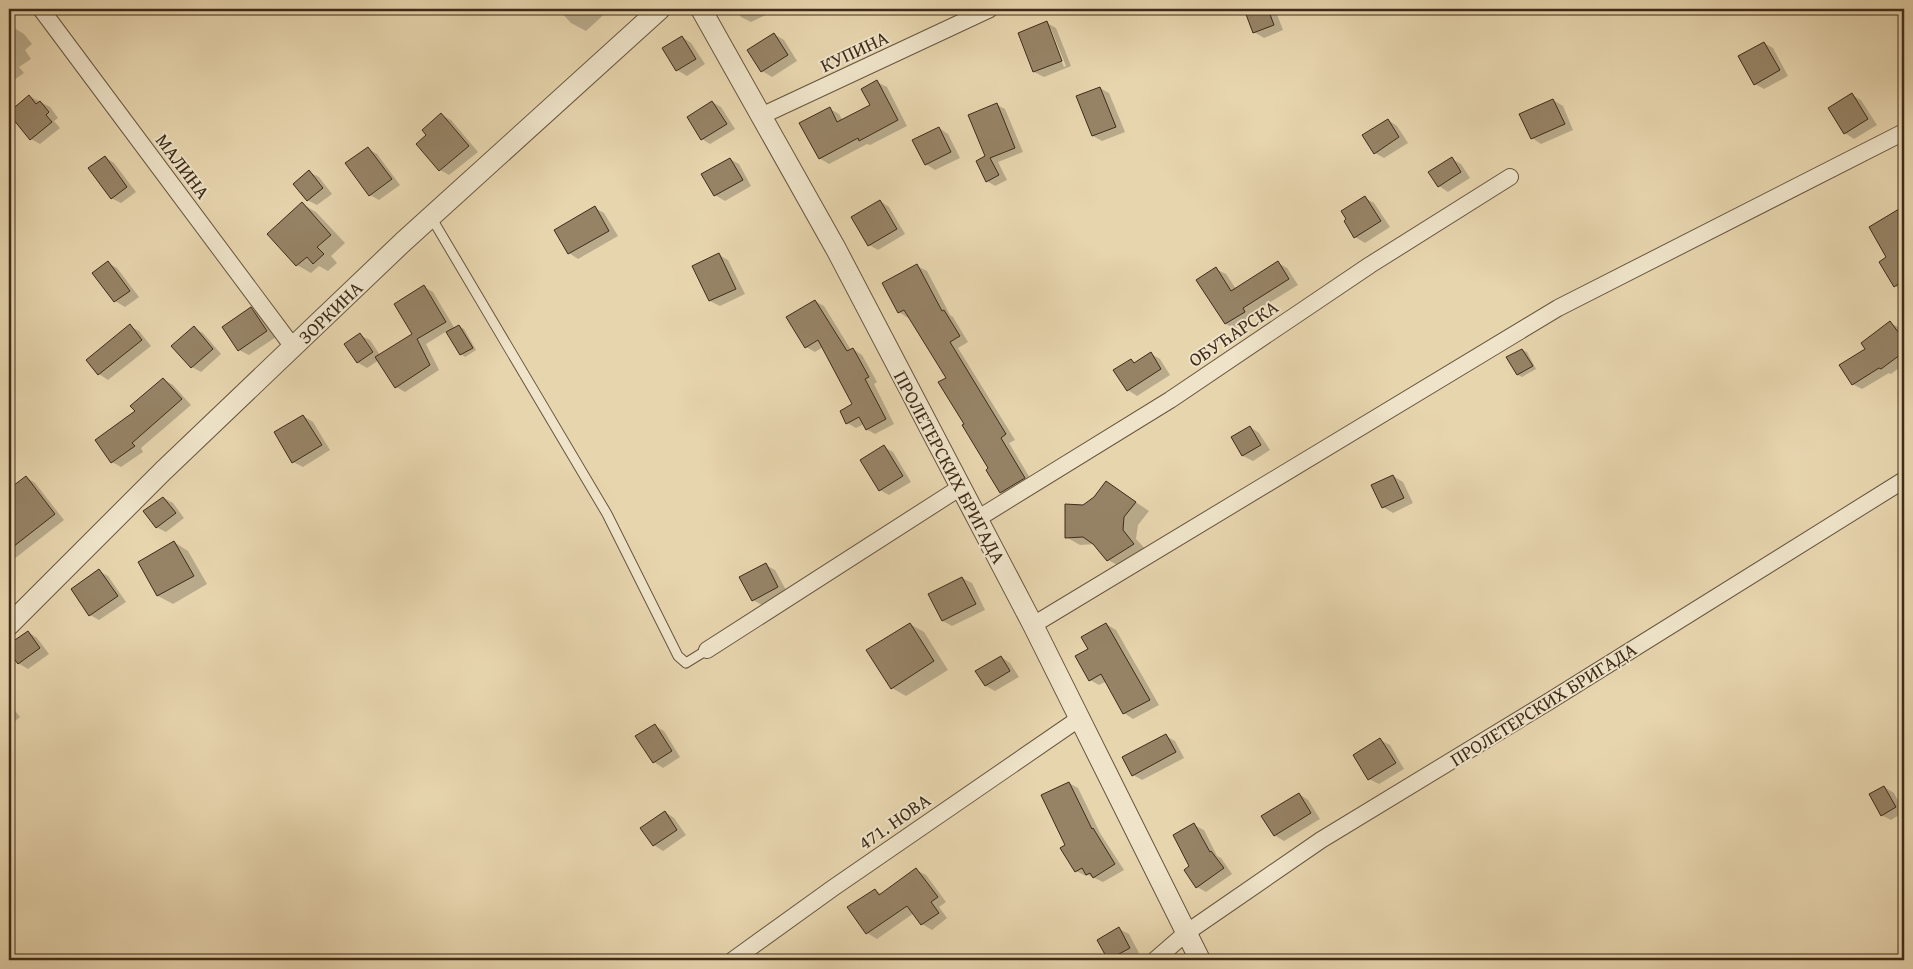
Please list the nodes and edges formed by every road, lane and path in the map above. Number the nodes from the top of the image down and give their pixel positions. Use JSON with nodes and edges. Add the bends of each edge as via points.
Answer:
{"nodes":[{"id":1,"x":41,"y":9,"type":"edge"},
{"id":2,"x":660,"y":9,"type":"edge"},
{"id":3,"x":701,"y":9,"type":"edge"},
{"id":4,"x":990,"y":9,"type":"edge"},
{"id":5,"x":762,"y":116,"type":"junction"},
{"id":6,"x":1904,"y":132,"type":"edge"},
{"id":7,"x":1510,"y":177,"type":"dead end"},
{"id":8,"x":431,"y":217,"type":"junction"},
{"id":9,"x":293,"y":347,"type":"junction"},
{"id":10,"x":1904,"y":480,"type":"edge"},
{"id":11,"x":961,"y":487,"type":"junction"},
{"id":12,"x":977,"y":519,"type":"junction"},
{"id":13,"x":9,"y":625,"type":"edge"},
{"id":14,"x":1033,"y":625,"type":"junction"},
{"id":15,"x":707,"y":650,"type":"joint"},
{"id":16,"x":1080,"y":718,"type":"junction"},
{"id":17,"x":1186,"y":933,"type":"junction"},
{"id":18,"x":733,"y":960,"type":"edge"},
{"id":19,"x":1155,"y":960,"type":"edge"},
{"id":20,"x":1200,"y":960,"type":"edge"}],
"edges":[{"from":1,"to":9,"type":"street","name":"МАЛИНА"},
{"from":2,"to":8,"type":"street","name":"ЗОРКИНА"},
{"from":3,"to":5,"type":"street","name":"ПРОЛЕТЕРСКИХ БРИГАДА"},
{"from":4,"to":5,"type":"street","name":"КУПИНА"},
{"from":5,"to":11,"type":"street","name":"ПРОЛЕТЕРСКИХ БРИГАДА"},
{"from":6,"to":14,"type":"street","via":[[1558,308]]},
{"from":7,"to":12,"type":"street","name":"ОБУЋАРСКА","via":[[1370,265],[1170,400]]},
{"from":8,"to":9,"type":"street","name":"ЗОРКИНА"},
{"from":8,"to":15,"type":"lane","via":[[607,514],[678,656],[686,663]]},
{"from":9,"to":13,"type":"street","name":"ЗОРКИНА"},
{"from":10,"to":17,"type":"street","name":"ПРОЛЕТЕРСКИХ БРИГАДА","via":[[1321,840]]},
{"from":11,"to":12,"type":"street","name":"ПРОЛЕТЕРСКИХ БРИГАДА"},
{"from":11,"to":15,"type":"street"},
{"from":12,"to":14,"type":"street","name":"ПРОЛЕТЕРСКИХ БРИГАДА"},
{"from":14,"to":16,"type":"street","name":"ПРОЛЕТЕРСКИХ БРИГАДА"},
{"from":16,"to":17,"type":"street","name":"ПРОЛЕТЕРСКИХ БРИГАДА"},
{"from":16,"to":18,"type":"street","name":"471. НОВА"},
{"from":17,"to":19,"type":"street"},
{"from":17,"to":20,"type":"street","name":"ПРОЛЕТЕРСКИХ БРИГАДА"}]}
